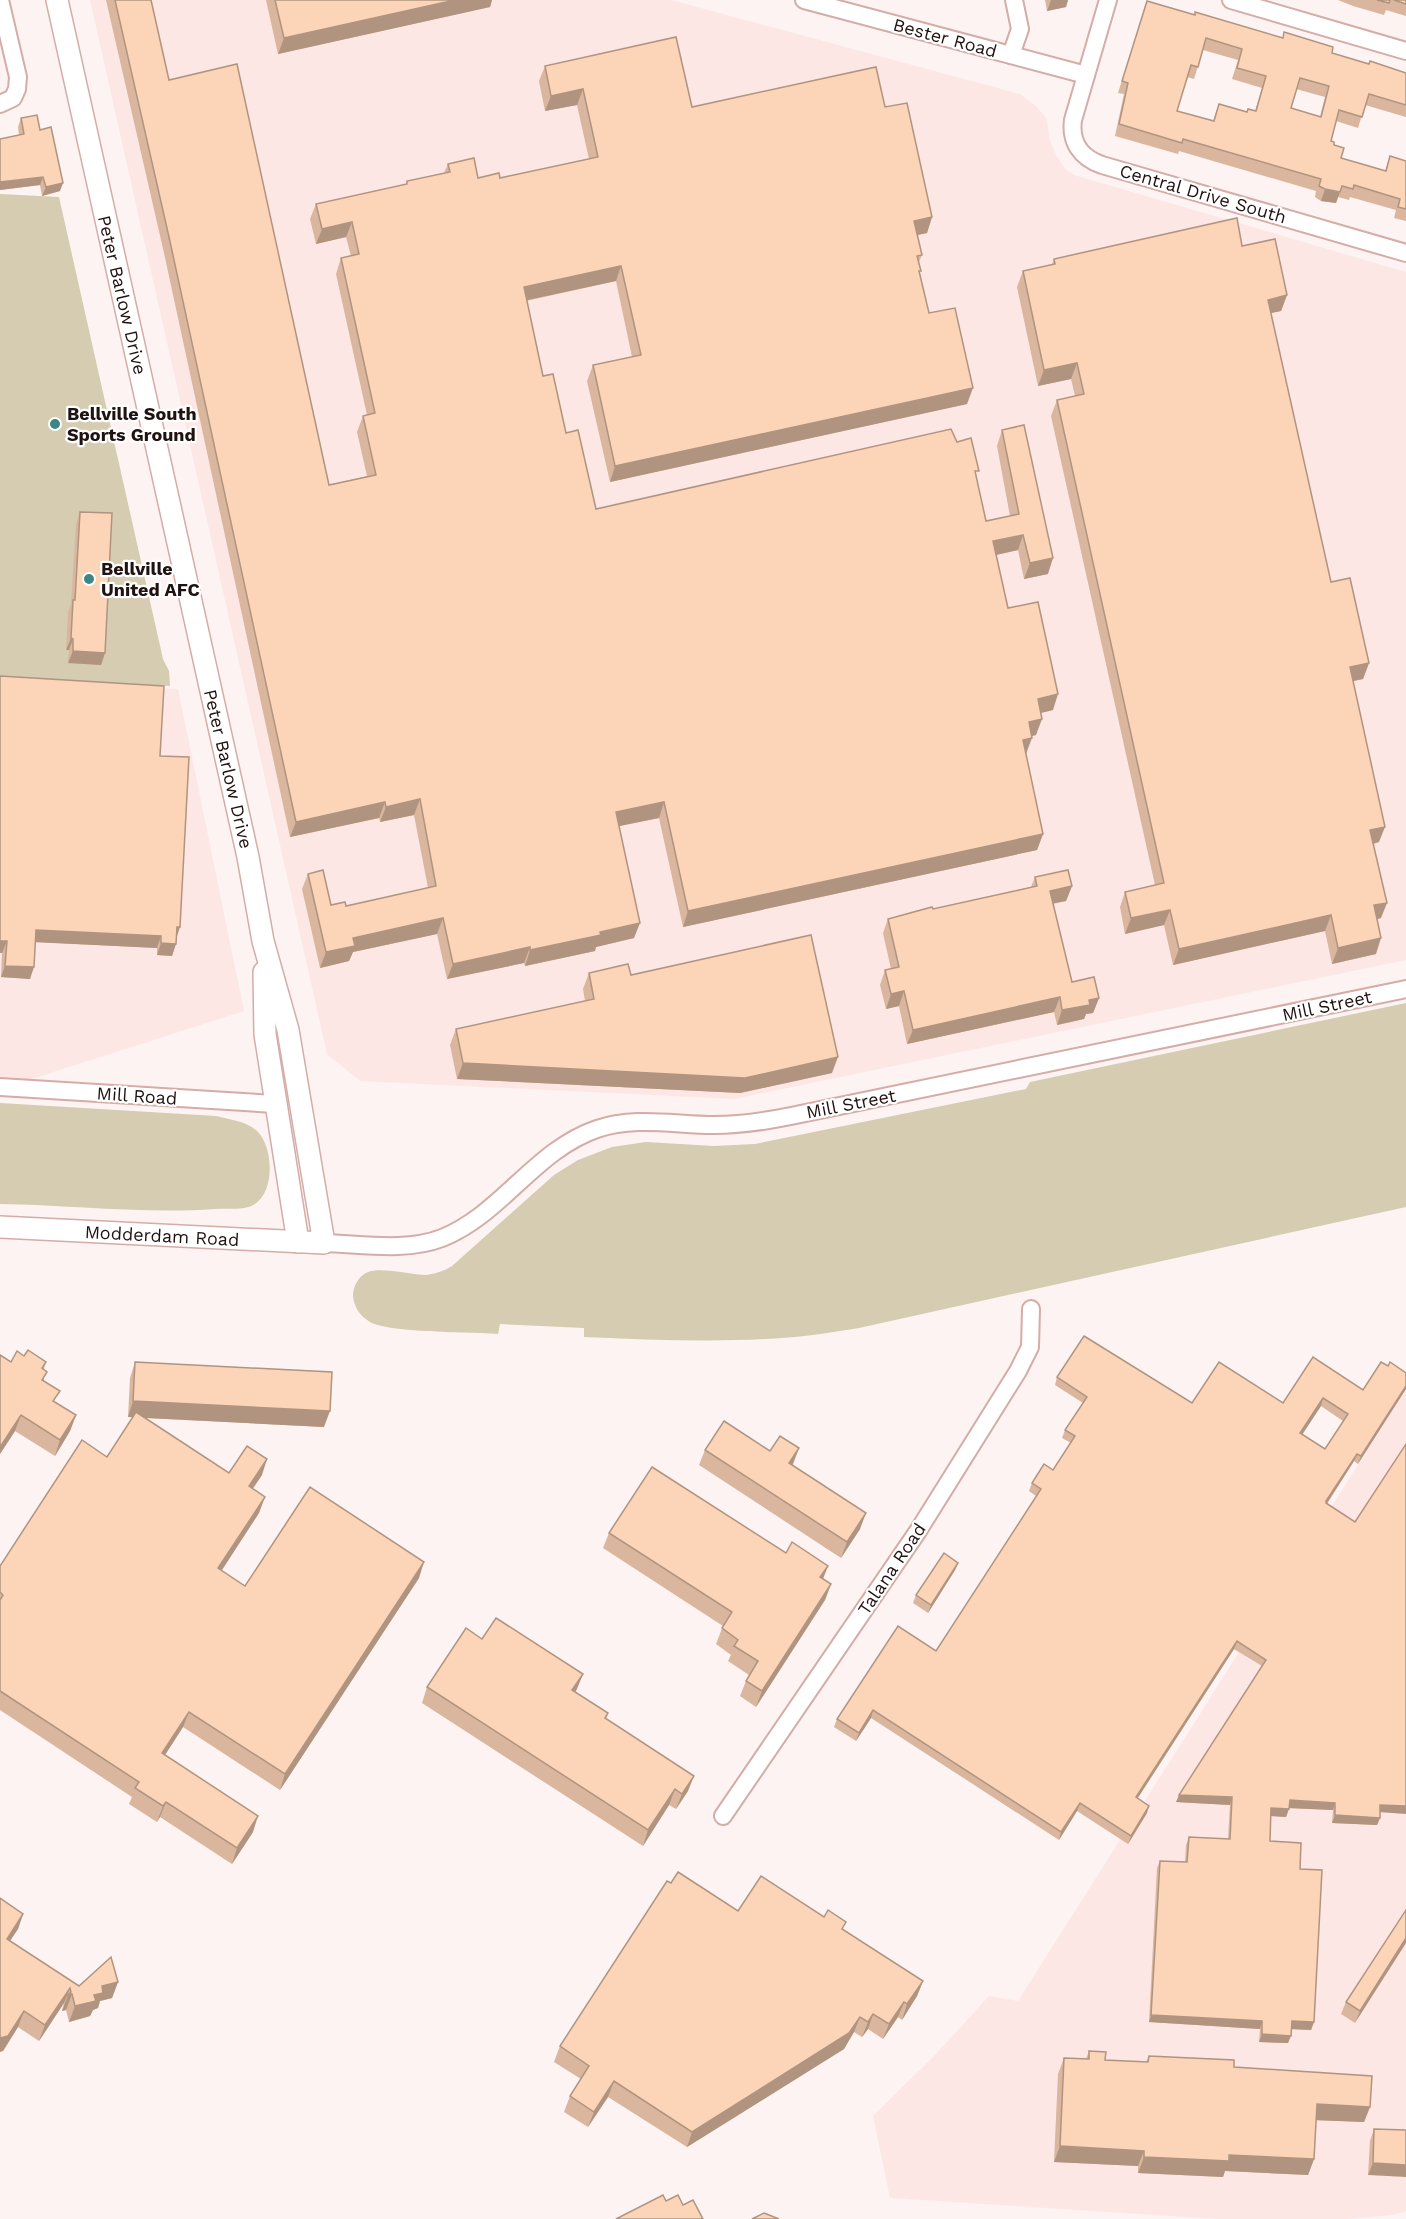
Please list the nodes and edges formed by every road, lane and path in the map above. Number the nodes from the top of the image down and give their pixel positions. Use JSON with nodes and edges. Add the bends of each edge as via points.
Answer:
{"nodes":[{"id":1,"x":0,"y":0,"type":"edge"},
{"id":2,"x":57,"y":0,"type":"edge"},
{"id":3,"x":804,"y":0,"type":"edge"},
{"id":4,"x":1014,"y":0,"type":"edge"},
{"id":5,"x":1108,"y":0,"type":"edge"},
{"id":6,"x":1231,"y":0,"type":"edge"},
{"id":7,"x":1406,"y":51,"type":"edge"},
{"id":8,"x":1011,"y":55,"type":"junction"},
{"id":9,"x":1086,"y":75,"type":"junction"},
{"id":10,"x":0,"y":104,"type":"edge"},
{"id":11,"x":1406,"y":253,"type":"edge"},
{"id":12,"x":263,"y":941,"type":"junction"},
{"id":13,"x":1406,"y":989,"type":"edge"},
{"id":14,"x":0,"y":1087,"type":"edge"},
{"id":15,"x":275,"y":1104,"type":"junction"},
{"id":16,"x":0,"y":1227,"type":"edge"},
{"id":17,"x":298,"y":1242,"type":"junction"},
{"id":18,"x":324,"y":1243,"type":"junction"},
{"id":19,"x":1031,"y":1309,"type":"dead end"},
{"id":20,"x":723,"y":1816,"type":"dead end"}],
"edges":[{"from":1,"to":10,"type":"street","via":[[18,78],[13,98]]},
{"from":2,"to":12,"type":"street","name":"Peter Barlow Drive","via":[[248,857]]},
{"from":3,"to":8,"type":"street","name":"Bester Road"},
{"from":4,"to":8,"type":"street","via":[[1020,29]]},
{"from":5,"to":9,"type":"street","name":"Central Drive South"},
{"from":6,"to":7,"type":"street"},
{"from":8,"to":9,"type":"street","name":"Bester Road"},
{"from":9,"to":11,"type":"street","name":"Central Drive South","via":[[1072,127],[1078,149],[1093,162]]},
{"from":12,"to":15,"type":"street","name":"Peter Barlow Drive","via":[[265,1034]]},
{"from":12,"to":18,"type":"street","name":"Peter Barlow Drive","via":[[288,1030]]},
{"from":13,"to":18,"type":"street","name":"Mill Street","via":[[791,1116],[724,1125],[649,1121],[615,1124],[567,1142],[485,1213],[441,1239],[410,1245]]},
{"from":14,"to":15,"type":"street","name":"Mill Road"},
{"from":15,"to":17,"type":"street","name":"Peter Barlow Drive"},
{"from":16,"to":17,"type":"street","name":"Modderdam Road"},
{"from":17,"to":18,"type":"street","name":"Modderdam Road"},
{"from":19,"to":20,"type":"street","name":"Talana Road","via":[[1030,1347],[1018,1371],[918,1531]]}]}
